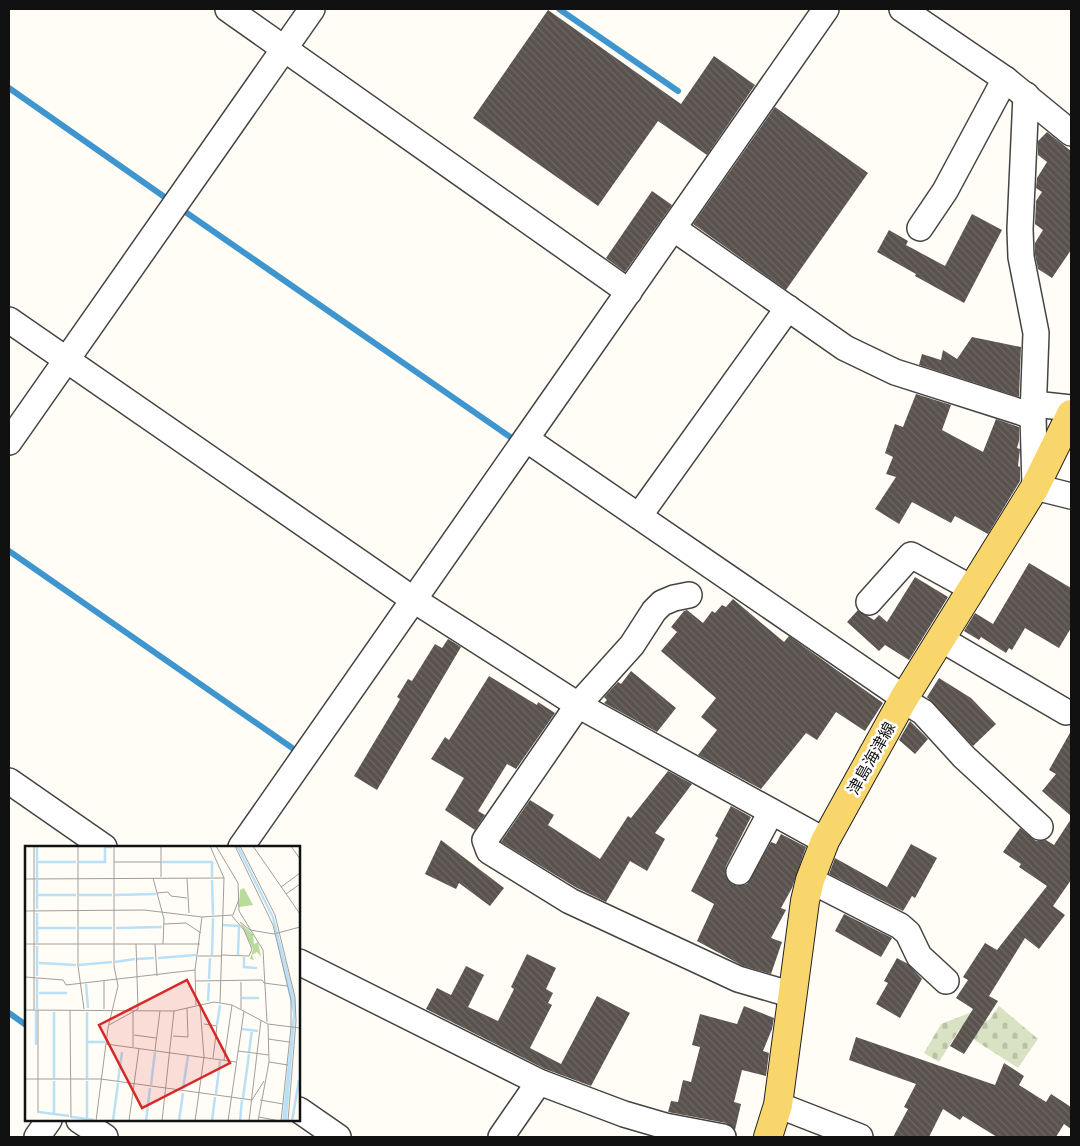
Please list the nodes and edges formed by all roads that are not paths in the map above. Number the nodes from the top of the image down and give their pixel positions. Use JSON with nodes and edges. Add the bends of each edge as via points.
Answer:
{"nodes":[{"id":1,"x":228,"y":9,"type":"edge"},
{"id":2,"x":312,"y":9,"type":"edge"},
{"id":3,"x":826,"y":9,"type":"edge"},
{"id":4,"x":902,"y":9,"type":"edge"},
{"id":5,"x":284,"y":48,"type":"junction"},
{"id":6,"x":1005,"y":79,"type":"junction"},
{"id":7,"x":1026,"y":95,"type":"junction"},
{"id":8,"x":1071,"y":133,"type":"edge"},
{"id":9,"x":674,"y":228,"type":"junction"},
{"id":10,"x":920,"y":228,"type":"dead end"},
{"id":11,"x":629,"y":292,"type":"junction"},
{"id":12,"x":788,"y":308,"type":"junction"},
{"id":13,"x":9,"y":320,"type":"edge"},
{"id":14,"x":66,"y":360,"type":"junction"},
{"id":15,"x":1071,"y":408,"type":"edge"},
{"id":16,"x":1033,"y":410,"type":"junction"},
{"id":17,"x":1071,"y":414,"type":"edge"},
{"id":18,"x":526,"y":439,"type":"junction"},
{"id":19,"x":9,"y":442,"type":"edge"},
{"id":20,"x":1034,"y":487,"type":"junction"},
{"id":21,"x":1071,"y":496,"type":"edge"},
{"id":22,"x":639,"y":516,"type":"junction"},
{"id":23,"x":973,"y":589,"type":"junction"},
{"id":24,"x":689,"y":595,"type":"dead end"},
{"id":25,"x":414,"y":600,"type":"junction"},
{"id":26,"x":870,"y":602,"type":"dead end"},
{"id":27,"x":941,"y":639,"type":"junction"},
{"id":28,"x":904,"y":699,"type":"junction"},
{"id":29,"x":578,"y":704,"type":"junction"},
{"id":30,"x":1066,"y":712,"type":"dead end"},
{"id":31,"x":9,"y":781,"type":"edge"},
{"id":32,"x":771,"y":812,"type":"junction"},
{"id":33,"x":1040,"y":827,"type":"dead end"},
{"id":34,"x":825,"y":841,"type":"junction"},
{"id":35,"x":103,"y":846,"type":"edge"},
{"id":36,"x":242,"y":846,"type":"edge"},
{"id":37,"x":739,"y":872,"type":"dead end"},
{"id":38,"x":810,"y":880,"type":"junction"},
{"id":39,"x":300,"y":962,"type":"edge"},
{"id":40,"x":946,"y":981,"type":"dead end"},
{"id":41,"x":793,"y":994,"type":"junction"},
{"id":42,"x":539,"y":1082,"type":"junction"},
{"id":43,"x":778,"y":1105,"type":"junction"},
{"id":44,"x":300,"y":1111,"type":"edge"},
{"id":45,"x":48,"y":1121,"type":"edge"},
{"id":46,"x":81,"y":1121,"type":"edge"},
{"id":47,"x":37,"y":1137,"type":"edge"},
{"id":48,"x":105,"y":1137,"type":"edge"},
{"id":49,"x":338,"y":1137,"type":"edge"},
{"id":50,"x":501,"y":1137,"type":"edge"},
{"id":51,"x":724,"y":1137,"type":"edge"},
{"id":52,"x":768,"y":1137,"type":"edge"},
{"id":53,"x":860,"y":1137,"type":"edge"}],
"edges":[{"from":1,"to":5,"type":"street"},
{"from":2,"to":5,"type":"street"},
{"from":3,"to":9,"type":"street"},
{"from":4,"to":6,"type":"street"},
{"from":5,"to":11,"type":"street"},
{"from":5,"to":14,"type":"street"},
{"from":6,"to":7,"type":"street"},
{"from":6,"to":10,"type":"street","via":[[945,191]]},
{"from":7,"to":8,"type":"street"},
{"from":7,"to":16,"type":"street","via":[[1020,229],[1021,257],[1036,333]]},
{"from":9,"to":11,"type":"street"},
{"from":9,"to":12,"type":"street"},
{"from":11,"to":18,"type":"street"},
{"from":12,"to":16,"type":"street","via":[[845,348],[895,372]]},
{"from":12,"to":22,"type":"street"},
{"from":13,"to":14,"type":"street"},
{"from":14,"to":19,"type":"street"},
{"from":14,"to":25,"type":"street"},
{"from":15,"to":16,"type":"street"},
{"from":16,"to":20,"type":"street"},
{"from":17,"to":20,"type":"main road","name":"津島海津線"},
{"from":18,"to":22,"type":"street"},
{"from":18,"to":25,"type":"street"},
{"from":20,"to":21,"type":"street"},
{"from":20,"to":23,"type":"main road","name":"津島海津線"},
{"from":22,"to":28,"type":"street"},
{"from":23,"to":26,"type":"street","via":[[911,555]]},
{"from":23,"to":27,"type":"main road","name":"津島海津線"},
{"from":24,"to":29,"type":"street","via":[[662,603],[632,644]]},
{"from":25,"to":29,"type":"street"},
{"from":25,"to":36,"type":"street"},
{"from":27,"to":28,"type":"main road","name":"津島海津線"},
{"from":27,"to":30,"type":"street"},
{"from":28,"to":33,"type":"street","via":[[923,712],[964,757]]},
{"from":28,"to":34,"type":"main road","name":"津島海津線"},
{"from":29,"to":32,"type":"street"},
{"from":29,"to":41,"type":"street","via":[[485,840],[489,851],[570,901],[738,979]]},
{"from":31,"to":35,"type":"street"},
{"from":32,"to":34,"type":"street"},
{"from":32,"to":37,"type":"street"},
{"from":34,"to":38,"type":"main road","name":"津島海津線"},
{"from":38,"to":40,"type":"street","via":[[900,926],[908,933],[918,956]]},
{"from":38,"to":41,"type":"main road","name":"津島海津線"},
{"from":39,"to":42,"type":"street"},
{"from":41,"to":43,"type":"main road","name":"津島海津線"},
{"from":42,"to":50,"type":"street"},
{"from":42,"to":51,"type":"street","via":[[624,1114],[665,1126]]},
{"from":43,"to":52,"type":"main road","name":"津島海津線"},
{"from":43,"to":53,"type":"street"},
{"from":44,"to":49,"type":"street"},
{"from":45,"to":47,"type":"street"},
{"from":46,"to":48,"type":"street"}]}
